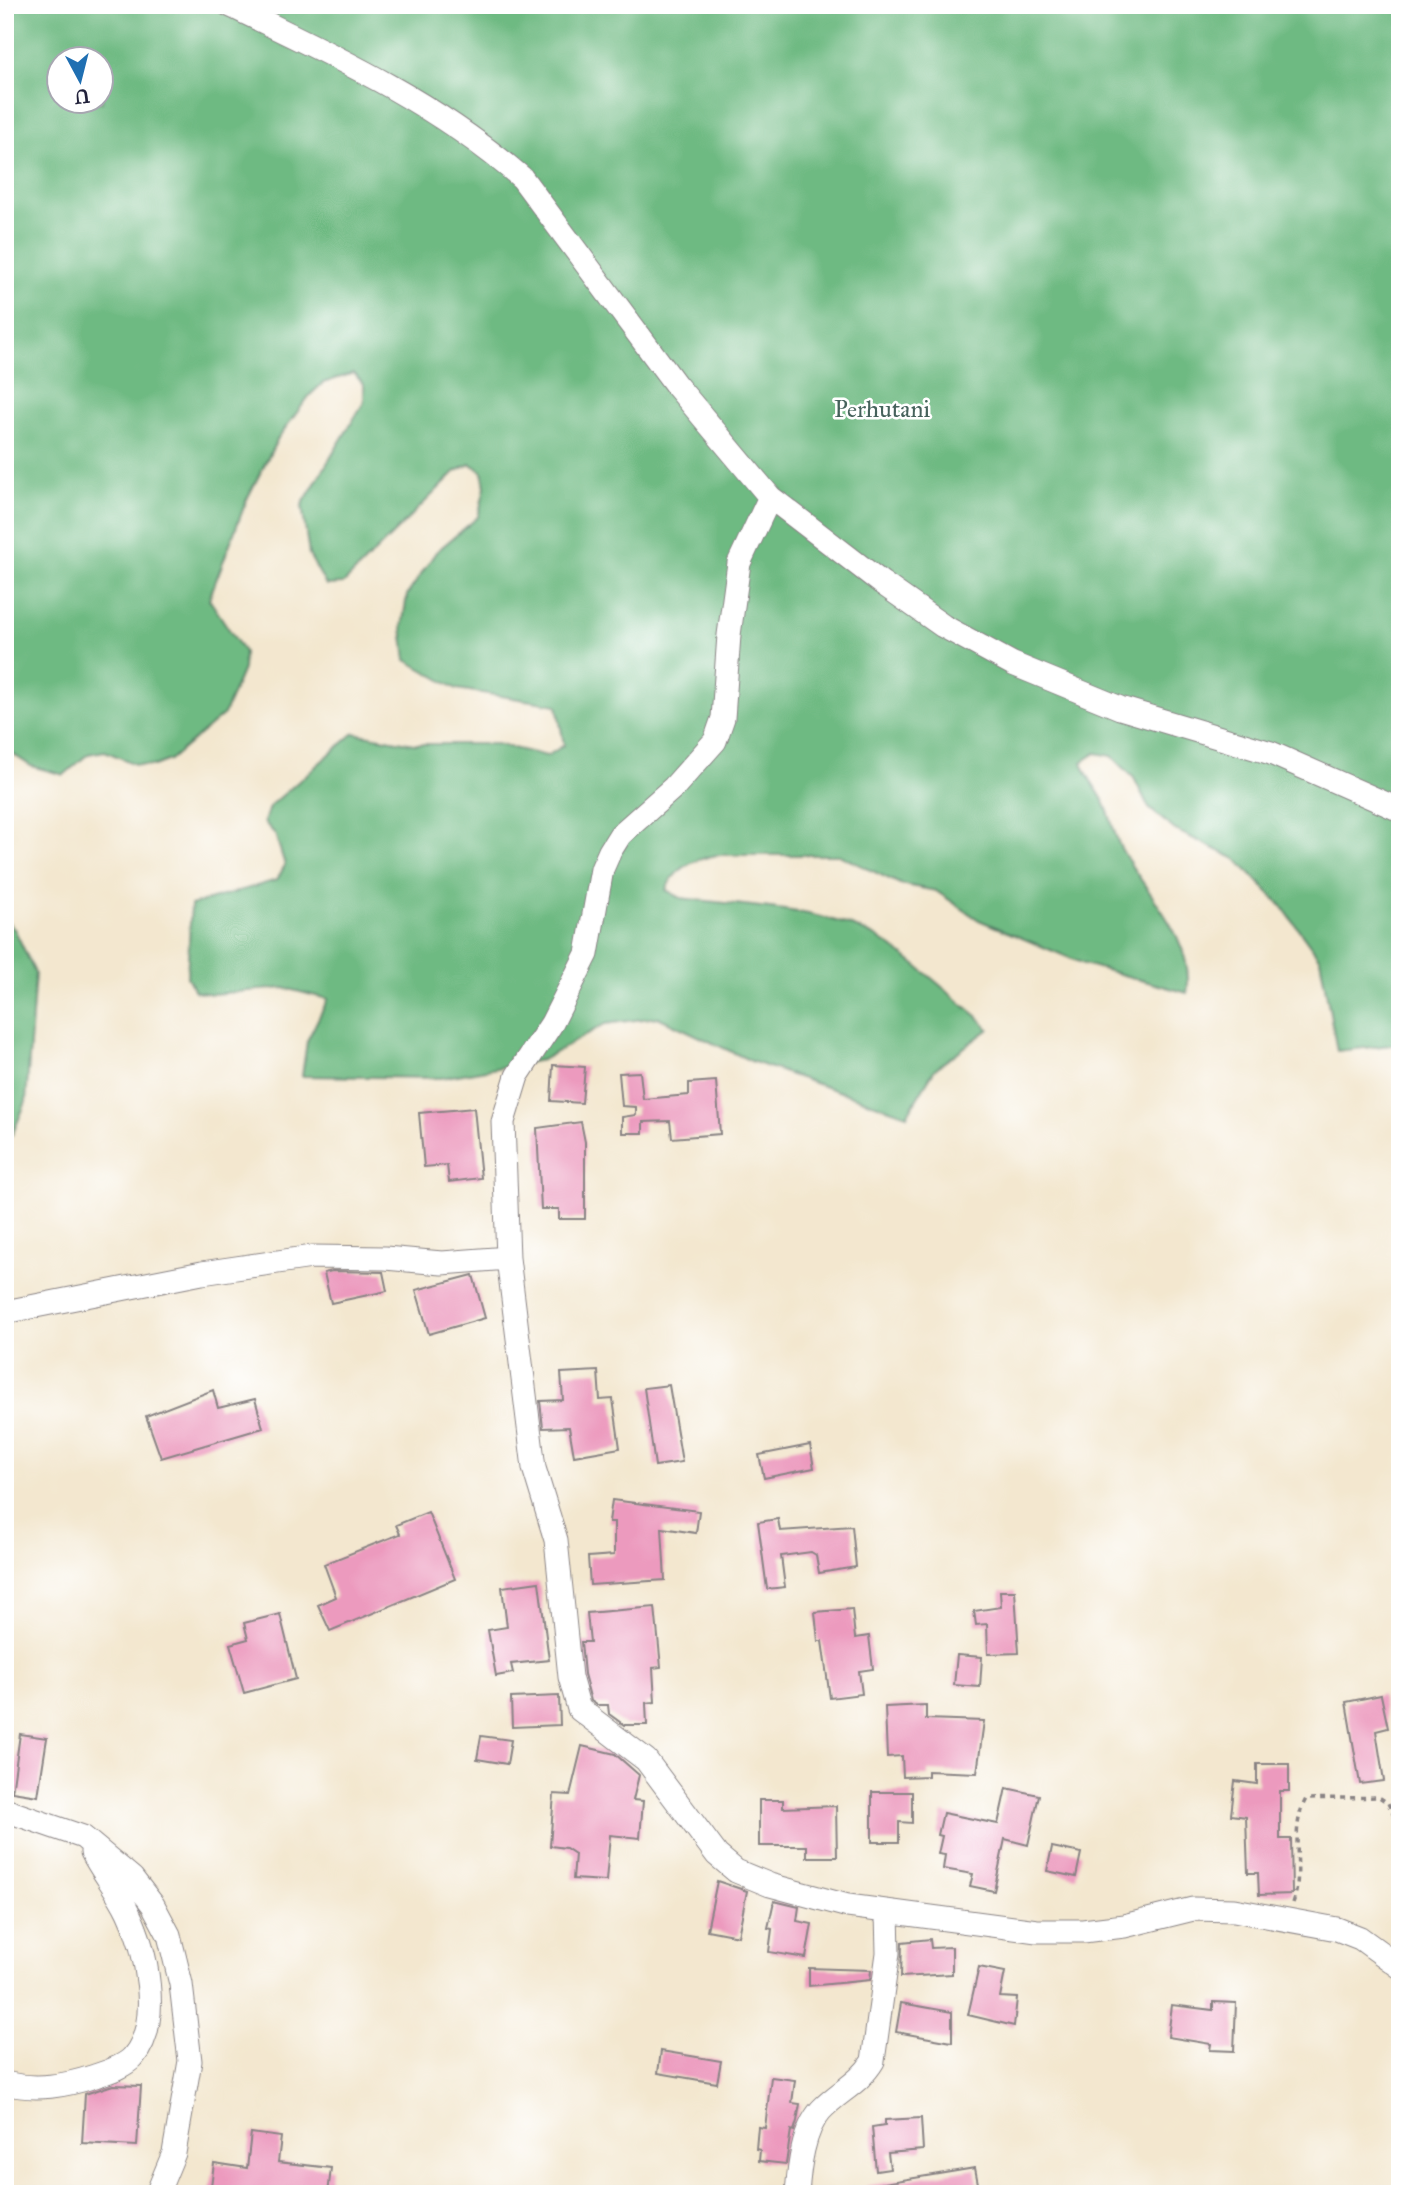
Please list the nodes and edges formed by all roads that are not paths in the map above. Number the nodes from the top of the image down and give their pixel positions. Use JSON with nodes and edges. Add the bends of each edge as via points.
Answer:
{"nodes":[{"id":1,"x":229,"y":5,"type":"edge"},
{"id":2,"x":770,"y":497,"type":"junction"},
{"id":3,"x":1400,"y":810,"type":"edge"},
{"id":4,"x":508,"y":1258,"type":"junction"},
{"id":5,"x":5,"y":1312,"type":"edge"},
{"id":6,"x":5,"y":1810,"type":"edge"},
{"id":7,"x":83,"y":1837,"type":"junction"},
{"id":8,"x":887,"y":1912,"type":"junction"},
{"id":9,"x":1400,"y":1967,"type":"edge"},
{"id":10,"x":5,"y":2083,"type":"edge"},
{"id":11,"x":158,"y":2194,"type":"edge"},
{"id":12,"x":797,"y":2194,"type":"edge"}],
"edges":[{"from":1,"to":2,"type":"street","via":[[381,80],[447,119],[522,178],[676,385]]},
{"from":2,"to":3,"type":"street","via":[[943,626],[1013,664],[1120,708],[1271,753]]},
{"from":2,"to":4,"type":"street","via":[[739,563],[723,718],[715,741],[674,787],[620,835],[610,851],[578,978],[509,1093],[503,1122]]},
{"from":4,"to":5,"type":"street","via":[[442,1264],[312,1257],[202,1273]]},
{"from":4,"to":8,"type":"street","via":[[534,1468],[556,1541],[570,1677],[579,1709],[646,1760],[717,1855],[736,1871],[770,1885]]},
{"from":6,"to":7,"type":"street"},
{"from":7,"to":10,"type":"street","via":[[128,1912],[142,1950],[149,2000],[144,2038],[133,2057],[83,2080],[56,2087],[22,2088]]},
{"from":7,"to":11,"type":"street","via":[[132,1878],[153,1905],[169,1935],[181,1984],[190,2061],[174,2152]]},
{"from":8,"to":9,"type":"street","via":[[1037,1931],[1083,1931],[1193,1909],[1234,1910],[1337,1928],[1360,1938]]},
{"from":8,"to":12,"type":"street","via":[[888,1953],[873,2061],[821,2110],[808,2132]]}]}
